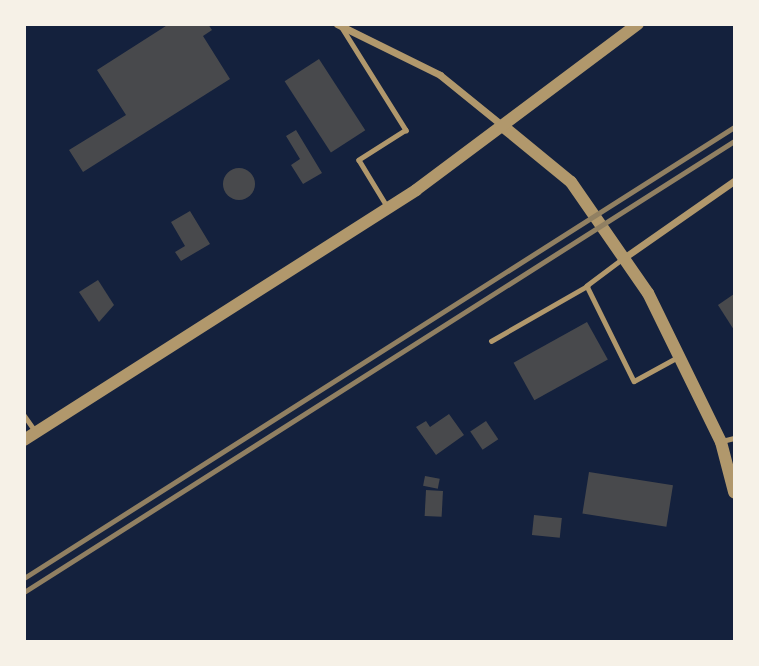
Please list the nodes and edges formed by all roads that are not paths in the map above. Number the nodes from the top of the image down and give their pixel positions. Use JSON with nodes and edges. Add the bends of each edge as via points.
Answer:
{"nodes":[{"id":1,"x":638,"y":24,"type":"edge"},
{"id":2,"x":339,"y":25,"type":"edge"},
{"id":3,"x":505,"y":128,"type":"junction"},
{"id":4,"x":734,"y":181,"type":"edge"},
{"id":5,"x":388,"y":208,"type":"junction"},
{"id":6,"x":625,"y":257,"type":"junction"},
{"id":7,"x":587,"y":286,"type":"junction"},
{"id":8,"x":491,"y":341,"type":"dead end"},
{"id":9,"x":682,"y":355,"type":"junction"},
{"id":10,"x":24,"y":415,"type":"edge"},
{"id":11,"x":36,"y":432,"type":"junction"},
{"id":12,"x":734,"y":438,"type":"edge"},
{"id":13,"x":24,"y":440,"type":"edge"},
{"id":14,"x":721,"y":442,"type":"junction"},
{"id":15,"x":734,"y":445,"type":"edge"},
{"id":16,"x":734,"y":492,"type":"edge"}],
"edges":[{"from":1,"to":3,"type":"street"},
{"from":2,"to":3,"type":"street","via":[[440,75]]},
{"from":2,"to":5,"type":"lane","via":[[407,130],[359,160]]},
{"from":3,"to":5,"type":"street"},
{"from":3,"to":6,"type":"street","via":[[571,182]]},
{"from":4,"to":6,"type":"street"},
{"from":5,"to":11,"type":"street"},
{"from":6,"to":7,"type":"lane"},
{"from":6,"to":9,"type":"street"},
{"from":7,"to":8,"type":"lane"},
{"from":7,"to":9,"type":"lane","via":[[634,381]]},
{"from":9,"to":14,"type":"street"},
{"from":10,"to":11,"type":"lane"},
{"from":11,"to":13,"type":"street"},
{"from":12,"to":14,"type":"lane"},
{"from":14,"to":15,"type":"street"},
{"from":14,"to":16,"type":"street"}]}
